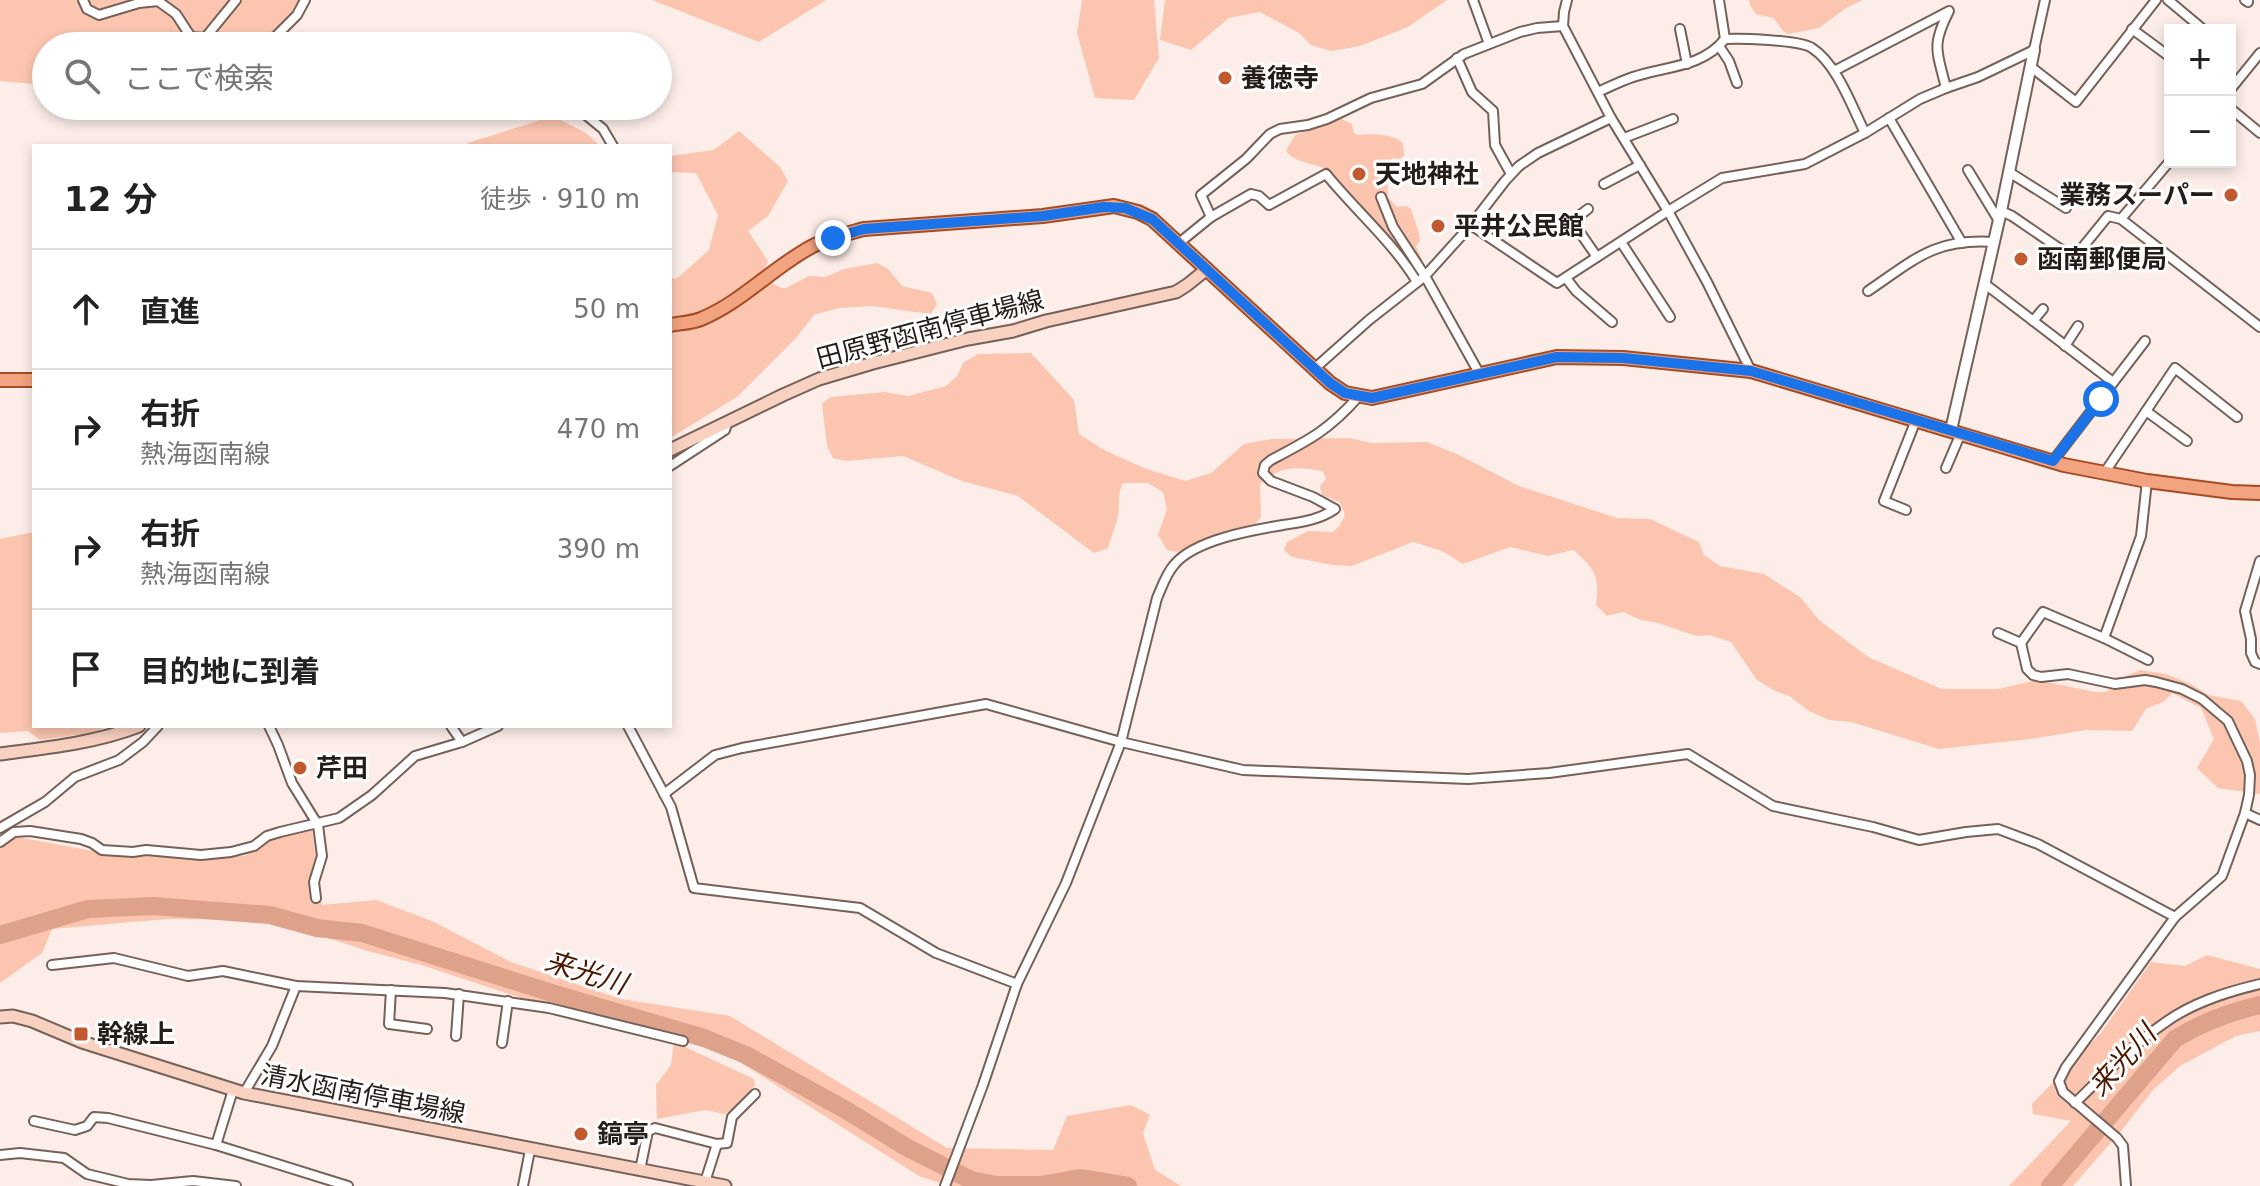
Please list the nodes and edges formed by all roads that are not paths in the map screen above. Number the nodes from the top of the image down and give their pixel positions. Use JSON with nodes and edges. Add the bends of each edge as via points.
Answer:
{"nodes":[{"id":1,"x":83,"y":0,"type":"edge"},
{"id":2,"x":236,"y":0,"type":"edge"},
{"id":3,"x":305,"y":0,"type":"edge"},
{"id":4,"x":1473,"y":0,"type":"edge"},
{"id":5,"x":1567,"y":0,"type":"edge"},
{"id":6,"x":1719,"y":0,"type":"edge"},
{"id":7,"x":1957,"y":0,"type":"edge"},
{"id":8,"x":2045,"y":0,"type":"edge"},
{"id":9,"x":2156,"y":0,"type":"edge"},
{"id":10,"x":2168,"y":0,"type":"edge"},
{"id":11,"x":1949,"y":11,"type":"junction"},
{"id":12,"x":2197,"y":24,"type":"edge"},
{"id":13,"x":1563,"y":26,"type":"junction"},
{"id":14,"x":1680,"y":29,"type":"dead end"},
{"id":15,"x":2132,"y":29,"type":"junction"},
{"id":16,"x":188,"y":32,"type":"edge"},
{"id":17,"x":210,"y":32,"type":"edge"},
{"id":18,"x":280,"y":32,"type":"edge"},
{"id":19,"x":1722,"y":42,"type":"junction"},
{"id":20,"x":1489,"y":44,"type":"junction"},
{"id":21,"x":2034,"y":50,"type":"junction"},
{"id":22,"x":2164,"y":53,"type":"edge"},
{"id":23,"x":2259,"y":55,"type":"edge"},
{"id":24,"x":1457,"y":58,"type":"junction"},
{"id":25,"x":1687,"y":64,"type":"junction"},
{"id":26,"x":2031,"y":67,"type":"junction"},
{"id":27,"x":1834,"y":71,"type":"junction"},
{"id":28,"x":1737,"y":83,"type":"dead end"},
{"id":29,"x":2236,"y":83,"type":"edge"},
{"id":30,"x":1946,"y":88,"type":"junction"},
{"id":31,"x":1598,"y":92,"type":"junction"},
{"id":32,"x":2236,"y":113,"type":"edge"},
{"id":33,"x":1611,"y":118,"type":"junction"},
{"id":34,"x":1889,"y":118,"type":"junction"},
{"id":35,"x":1673,"y":119,"type":"dead end"},
{"id":36,"x":592,"y":120,"type":"edge"},
{"id":37,"x":1865,"y":133,"type":"junction"},
{"id":38,"x":2260,"y":133,"type":"edge"},
{"id":39,"x":1624,"y":138,"type":"junction"},
{"id":40,"x":612,"y":144,"type":"edge"},
{"id":41,"x":1640,"y":165,"type":"junction"},
{"id":42,"x":2164,"y":168,"type":"edge"},
{"id":43,"x":1968,"y":170,"type":"dead end"},
{"id":44,"x":2009,"y":172,"type":"junction"},
{"id":45,"x":1511,"y":174,"type":"junction"},
{"id":46,"x":1604,"y":184,"type":"dead end"},
{"id":47,"x":1381,"y":197,"type":"dead end"},
{"id":48,"x":2066,"y":208,"type":"dead end"},
{"id":49,"x":1588,"y":209,"type":"dead end"},
{"id":50,"x":1668,"y":211,"type":"junction"},
{"id":51,"x":2000,"y":216,"type":"junction"},
{"id":52,"x":1211,"y":217,"type":"junction"},
{"id":53,"x":2121,"y":219,"type":"junction"},
{"id":54,"x":1471,"y":225,"type":"junction"},
{"id":55,"x":1621,"y":242,"type":"junction"},
{"id":56,"x":1994,"y":242,"type":"junction"},
{"id":57,"x":1179,"y":243,"type":"junction"},
{"id":58,"x":1962,"y":243,"type":"junction"},
{"id":59,"x":1597,"y":257,"type":"junction"},
{"id":60,"x":1207,"y":269,"type":"junction"},
{"id":61,"x":1566,"y":278,"type":"junction"},
{"id":62,"x":1421,"y":279,"type":"junction"},
{"id":63,"x":1985,"y":284,"type":"junction"},
{"id":64,"x":1868,"y":291,"type":"dead end"},
{"id":65,"x":2043,"y":309,"type":"dead end"},
{"id":66,"x":1670,"y":317,"type":"dead end"},
{"id":67,"x":2033,"y":321,"type":"junction"},
{"id":68,"x":1612,"y":322,"type":"dead end"},
{"id":69,"x":672,"y":325,"type":"edge"},
{"id":70,"x":2078,"y":326,"type":"dead end"},
{"id":71,"x":2260,"y":327,"type":"edge"},
{"id":72,"x":2145,"y":341,"type":"dead end"},
{"id":73,"x":2065,"y":346,"type":"junction"},
{"id":74,"x":1314,"y":369,"type":"junction"},
{"id":75,"x":1751,"y":371,"type":"junction"},
{"id":76,"x":1479,"y":373,"type":"junction"},
{"id":77,"x":0,"y":380,"type":"edge"},
{"id":78,"x":32,"y":380,"type":"edge"},
{"id":79,"x":2113,"y":382,"type":"junction"},
{"id":80,"x":1358,"y":397,"type":"junction"},
{"id":81,"x":2146,"y":411,"type":"junction"},
{"id":82,"x":2237,"y":417,"type":"dead end"},
{"id":83,"x":1916,"y":420,"type":"junction"},
{"id":84,"x":728,"y":421,"type":"junction"},
{"id":85,"x":1956,"y":431,"type":"junction"},
{"id":86,"x":2187,"y":441,"type":"dead end"},
{"id":87,"x":672,"y":449,"type":"edge"},
{"id":88,"x":2053,"y":461,"type":"junction"},
{"id":89,"x":672,"y":465,"type":"edge"},
{"id":90,"x":1946,"y":468,"type":"dead end"},
{"id":91,"x":2105,"y":472,"type":"junction"},
{"id":92,"x":2147,"y":481,"type":"junction"},
{"id":93,"x":2260,"y":493,"type":"edge"},
{"id":94,"x":1906,"y":510,"type":"dead end"},
{"id":95,"x":2260,"y":561,"type":"edge"},
{"id":96,"x":1998,"y":633,"type":"dead end"},
{"id":97,"x":2104,"y":638,"type":"junction"},
{"id":98,"x":2021,"y":643,"type":"junction"},
{"id":99,"x":2148,"y":660,"type":"dead end"},
{"id":100,"x":2260,"y":664,"type":"edge"},
{"id":101,"x":134,"y":728,"type":"edge"},
{"id":102,"x":156,"y":728,"type":"edge"},
{"id":103,"x":270,"y":728,"type":"edge"},
{"id":104,"x":452,"y":728,"type":"edge"},
{"id":105,"x":494,"y":728,"type":"edge"},
{"id":106,"x":629,"y":728,"type":"edge"},
{"id":107,"x":462,"y":742,"type":"junction"},
{"id":108,"x":1121,"y":742,"type":"junction"},
{"id":109,"x":0,"y":754,"type":"edge"},
{"id":110,"x":664,"y":794,"type":"junction"},
{"id":111,"x":2245,"y":813,"type":"junction"},
{"id":112,"x":2260,"y":820,"type":"edge"},
{"id":113,"x":318,"y":825,"type":"junction"},
{"id":114,"x":0,"y":828,"type":"edge"},
{"id":115,"x":0,"y":842,"type":"edge"},
{"id":116,"x":316,"y":898,"type":"dead end"},
{"id":117,"x":2175,"y":917,"type":"junction"},
{"id":118,"x":52,"y":965,"type":"dead end"},
{"id":119,"x":1017,"y":984,"type":"junction"},
{"id":120,"x":2260,"y":984,"type":"edge"},
{"id":121,"x":296,"y":986,"type":"junction"},
{"id":122,"x":391,"y":990,"type":"junction"},
{"id":123,"x":459,"y":994,"type":"junction"},
{"id":124,"x":508,"y":1001,"type":"junction"},
{"id":125,"x":0,"y":1017,"type":"edge"},
{"id":126,"x":427,"y":1029,"type":"dead end"},
{"id":127,"x":456,"y":1036,"type":"dead end"},
{"id":128,"x":683,"y":1041,"type":"dead end"},
{"id":129,"x":502,"y":1043,"type":"dead end"},
{"id":130,"x":239,"y":1091,"type":"junction"},
{"id":131,"x":755,"y":1094,"type":"dead end"},
{"id":132,"x":2078,"y":1106,"type":"junction"},
{"id":133,"x":34,"y":1121,"type":"dead end"},
{"id":134,"x":717,"y":1144,"type":"junction"},
{"id":135,"x":216,"y":1145,"type":"junction"},
{"id":136,"x":530,"y":1150,"type":"junction"},
{"id":137,"x":0,"y":1155,"type":"edge"},
{"id":138,"x":640,"y":1170,"type":"junction"},
{"id":139,"x":705,"y":1182,"type":"junction"},
{"id":140,"x":236,"y":1186,"type":"edge"},
{"id":141,"x":348,"y":1186,"type":"edge"},
{"id":142,"x":523,"y":1186,"type":"edge"},
{"id":143,"x":725,"y":1186,"type":"edge"},
{"id":144,"x":945,"y":1186,"type":"edge"},
{"id":145,"x":2126,"y":1186,"type":"edge"}],
"edges":[{"from":1,"to":16,"type":"street","via":[[99,15],[158,1]]},
{"from":2,"to":17,"type":"street"},
{"from":3,"to":18,"type":"street"},
{"from":4,"to":20,"type":"street"},
{"from":5,"to":13,"type":"street"},
{"from":6,"to":19,"type":"street"},
{"from":7,"to":11,"type":"street"},
{"from":8,"to":21,"type":"street"},
{"from":9,"to":15,"type":"street"},
{"from":10,"to":12,"type":"street"},
{"from":11,"to":27,"type":"street"},
{"from":11,"to":30,"type":"street","via":[[1936,46]]},
{"from":13,"to":20,"type":"street","via":[[1520,32]]},
{"from":13,"to":31,"type":"street"},
{"from":14,"to":25,"type":"street"},
{"from":15,"to":22,"type":"street"},
{"from":15,"to":26,"type":"street","via":[[2076,102]]},
{"from":19,"to":25,"type":"street"},
{"from":19,"to":27,"type":"street","via":[[1747,37],[1810,46]]},
{"from":19,"to":28,"type":"street"},
{"from":20,"to":24,"type":"street"},
{"from":21,"to":26,"type":"street"},
{"from":21,"to":30,"type":"street"},
{"from":23,"to":29,"type":"street"},
{"from":24,"to":45,"type":"street","via":[[1470,88],[1493,111],[1495,145]]},
{"from":24,"to":52,"type":"street","via":[[1422,84],[1270,134],[1201,195]]},
{"from":25,"to":31,"type":"street"},
{"from":26,"to":44,"type":"street"},
{"from":27,"to":37,"type":"street"},
{"from":30,"to":34,"type":"street"},
{"from":31,"to":33,"type":"street"},
{"from":32,"to":38,"type":"street"},
{"from":33,"to":39,"type":"street"},
{"from":33,"to":45,"type":"street","via":[[1538,153]]},
{"from":34,"to":37,"type":"street"},
{"from":34,"to":58,"type":"street"},
{"from":35,"to":39,"type":"street"},
{"from":36,"to":40,"type":"street"},
{"from":37,"to":50,"type":"street","via":[[1805,164],[1722,178]]},
{"from":39,"to":41,"type":"street"},
{"from":41,"to":46,"type":"street"},
{"from":41,"to":50,"type":"street"},
{"from":42,"to":53,"type":"street"},
{"from":43,"to":51,"type":"street"},
{"from":44,"to":48,"type":"street"},
{"from":44,"to":51,"type":"street"},
{"from":45,"to":54,"type":"street"},
{"from":47,"to":62,"type":"street"},
{"from":49,"to":59,"type":"street","via":[[1572,221]]},
{"from":50,"to":55,"type":"street"},
{"from":50,"to":75,"type":"street"},
{"from":51,"to":53,"type":"street","via":[[2012,216],[2069,255],[2078,253],[2108,216]]},
{"from":51,"to":56,"type":"street"},
{"from":52,"to":57,"type":"street"},
{"from":52,"to":62,"type":"street","via":[[1251,194],[1269,205],[1326,174]]},
{"from":53,"to":71,"type":"street"},
{"from":54,"to":61,"type":"street","via":[[1557,283]]},
{"from":54,"to":62,"type":"street"},
{"from":55,"to":59,"type":"street"},
{"from":55,"to":66,"type":"street"},
{"from":56,"to":58,"type":"street"},
{"from":56,"to":63,"type":"street"},
{"from":57,"to":60,"type":"main road"},
{"from":57,"to":69,"type":"main road","via":[[1152,219],[1114,206],[864,229],[811,247],[717,311]]},
{"from":58,"to":64,"type":"street","via":[[1927,251]]},
{"from":59,"to":61,"type":"street"},
{"from":60,"to":74,"type":"main road"},
{"from":60,"to":84,"type":"main road","name":"田原野函南停車場線","via":[[1176,292],[873,363],[819,379]]},
{"from":61,"to":68,"type":"street"},
{"from":62,"to":74,"type":"street"},
{"from":62,"to":76,"type":"street"},
{"from":63,"to":67,"type":"street"},
{"from":63,"to":85,"type":"street"},
{"from":65,"to":67,"type":"street"},
{"from":67,"to":73,"type":"street"},
{"from":70,"to":73,"type":"street"},
{"from":72,"to":79,"type":"street"},
{"from":73,"to":79,"type":"street"},
{"from":74,"to":80,"type":"main road"},
{"from":75,"to":76,"type":"main road","via":[[1557,357]]},
{"from":75,"to":83,"type":"main road"},
{"from":76,"to":80,"type":"main road","via":[[1386,397]]},
{"from":77,"to":78,"type":"main road"},
{"from":79,"to":88,"type":"street"},
{"from":80,"to":108,"type":"street","via":[[1324,431],[1271,460],[1263,473],[1335,509],[1320,518],[1214,542],[1174,564],[1157,598]]},
{"from":81,"to":82,"type":"street","via":[[2175,368]]},
{"from":81,"to":86,"type":"street"},
{"from":81,"to":91,"type":"street"},
{"from":83,"to":85,"type":"main road"},
{"from":83,"to":94,"type":"street","via":[[1884,501]]},
{"from":84,"to":87,"type":"main road","name":"田原野函南停車場線"},
{"from":84,"to":89,"type":"street","via":[[725,430]]},
{"from":85,"to":88,"type":"main road"},
{"from":85,"to":90,"type":"street"},
{"from":88,"to":91,"type":"main road"},
{"from":91,"to":92,"type":"main road"},
{"from":92,"to":93,"type":"main road"},
{"from":92,"to":97,"type":"street","via":[[2141,536]]},
{"from":95,"to":100,"type":"street","via":[[2245,611],[2251,653]]},
{"from":96,"to":98,"type":"street"},
{"from":97,"to":98,"type":"street","via":[[2043,612]]},
{"from":97,"to":99,"type":"street"},
{"from":98,"to":111,"type":"street","via":[[2033,675],[2068,674],[2115,684],[2145,680],[2202,699],[2228,721],[2247,761]]},
{"from":101,"to":109,"type":"main road"},
{"from":102,"to":114,"type":"street","via":[[119,760],[75,777]]},
{"from":103,"to":113,"type":"street","via":[[292,783]]},
{"from":104,"to":107,"type":"street"},
{"from":105,"to":107,"type":"street"},
{"from":106,"to":110,"type":"street"},
{"from":107,"to":113,"type":"street","via":[[415,756],[350,811]]},
{"from":108,"to":110,"type":"street","via":[[986,704],[715,755]]},
{"from":108,"to":117,"type":"street","via":[[1243,770],[1468,779],[1688,754],[1773,806],[1919,840],[1998,829],[2038,844]]},
{"from":108,"to":119,"type":"street","via":[[1066,883]]},
{"from":110,"to":119,"type":"street","via":[[694,888],[860,908],[936,953]]},
{"from":111,"to":112,"type":"street"},
{"from":111,"to":117,"type":"street","via":[[2222,876]]},
{"from":113,"to":115,"type":"street","via":[[267,836],[231,852],[201,855],[102,850],[81,839],[30,831],[14,832]]},
{"from":113,"to":116,"type":"street","via":[[322,856],[314,882]]},
{"from":117,"to":132,"type":"street","via":[[2066,1067],[2059,1081]]},
{"from":118,"to":121,"type":"street","via":[[114,958],[188,976],[223,971]]},
{"from":119,"to":144,"type":"street"},
{"from":120,"to":132,"type":"street","via":[[2215,996],[2164,1023],[2101,1078]]},
{"from":121,"to":122,"type":"street"},
{"from":121,"to":130,"type":"street","via":[[272,1046]]},
{"from":122,"to":123,"type":"street"},
{"from":122,"to":126,"type":"street","via":[[389,1024]]},
{"from":123,"to":124,"type":"street"},
{"from":123,"to":127,"type":"street"},
{"from":124,"to":128,"type":"street"},
{"from":124,"to":129,"type":"street"},
{"from":125,"to":130,"type":"main road","name":"清水函南停車場線","via":[[32,1021]]},
{"from":130,"to":135,"type":"street"},
{"from":130,"to":136,"type":"main road","name":"清水函南停車場線"},
{"from":131,"to":134,"type":"street","via":[[732,1117],[727,1143]]},
{"from":132,"to":145,"type":"street","via":[[2123,1146]]},
{"from":133,"to":135,"type":"street","via":[[75,1130],[98,1116]]},
{"from":134,"to":138,"type":"street","via":[[655,1128],[648,1131]]},
{"from":134,"to":139,"type":"street"},
{"from":135,"to":141,"type":"street"},
{"from":136,"to":138,"type":"main road","name":"清水函南停車場線"},
{"from":136,"to":142,"type":"street"},
{"from":137,"to":140,"type":"street","via":[[64,1158],[87,1174],[128,1184],[193,1181]]},
{"from":138,"to":139,"type":"main road","name":"清水函南停車場線"},
{"from":139,"to":143,"type":"main road","name":"清水函南停車場線"}]}
